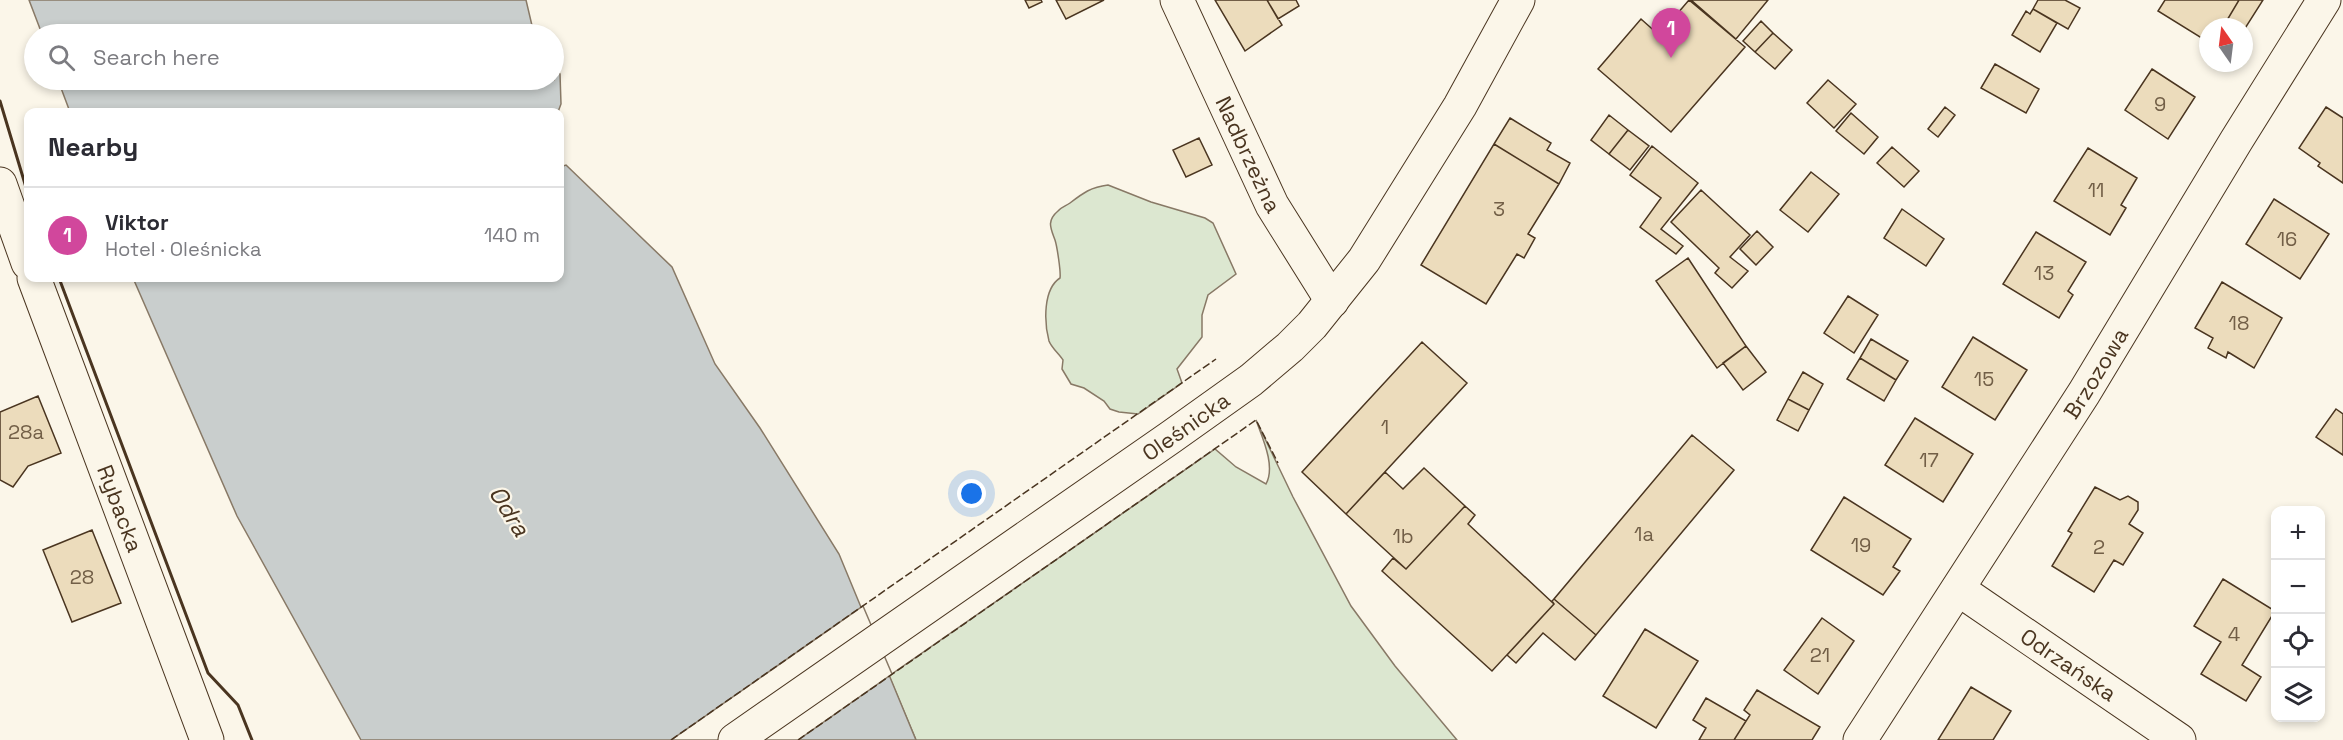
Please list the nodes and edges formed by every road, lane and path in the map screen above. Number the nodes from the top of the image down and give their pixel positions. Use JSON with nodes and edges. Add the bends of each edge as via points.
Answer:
{"nodes":[{"id":1,"x":1177,"y":0,"type":"edge"},
{"id":2,"x":1518,"y":0,"type":"edge"},
{"id":3,"x":2324,"y":0,"type":"edge"},
{"id":4,"x":1,"y":194,"type":"edge"},
{"id":5,"x":24,"y":253,"type":"edge"},
{"id":6,"x":35,"y":282,"type":"edge"},
{"id":7,"x":1332,"y":301,"type":"junction"},
{"id":8,"x":1958,"y":589,"type":"junction"},
{"id":9,"x":207,"y":740,"type":"edge"},
{"id":10,"x":735,"y":740,"type":"edge"},
{"id":11,"x":1860,"y":740,"type":"edge"},
{"id":12,"x":2179,"y":740,"type":"edge"}],
"edges":[{"from":1,"to":7,"type":"street","name":"Nadbrzeżna","via":[[1272,205]]},
{"from":2,"to":7,"type":"street","name":"Oleśnicka","via":[[1460,106],[1364,260]]},
{"from":3,"to":8,"type":"street","name":"Brzozowa","via":[[2096,374]]},
{"from":4,"to":5,"type":"street"},
{"from":6,"to":9,"type":"street","name":"Rybacka"},
{"from":7,"to":10,"type":"street","name":"Oleśnicka","via":[[1271,364],[1197,419]]},
{"from":8,"to":11,"type":"street","name":"Brzozowa"},
{"from":8,"to":12,"type":"street","name":"Odrzańska"}]}
